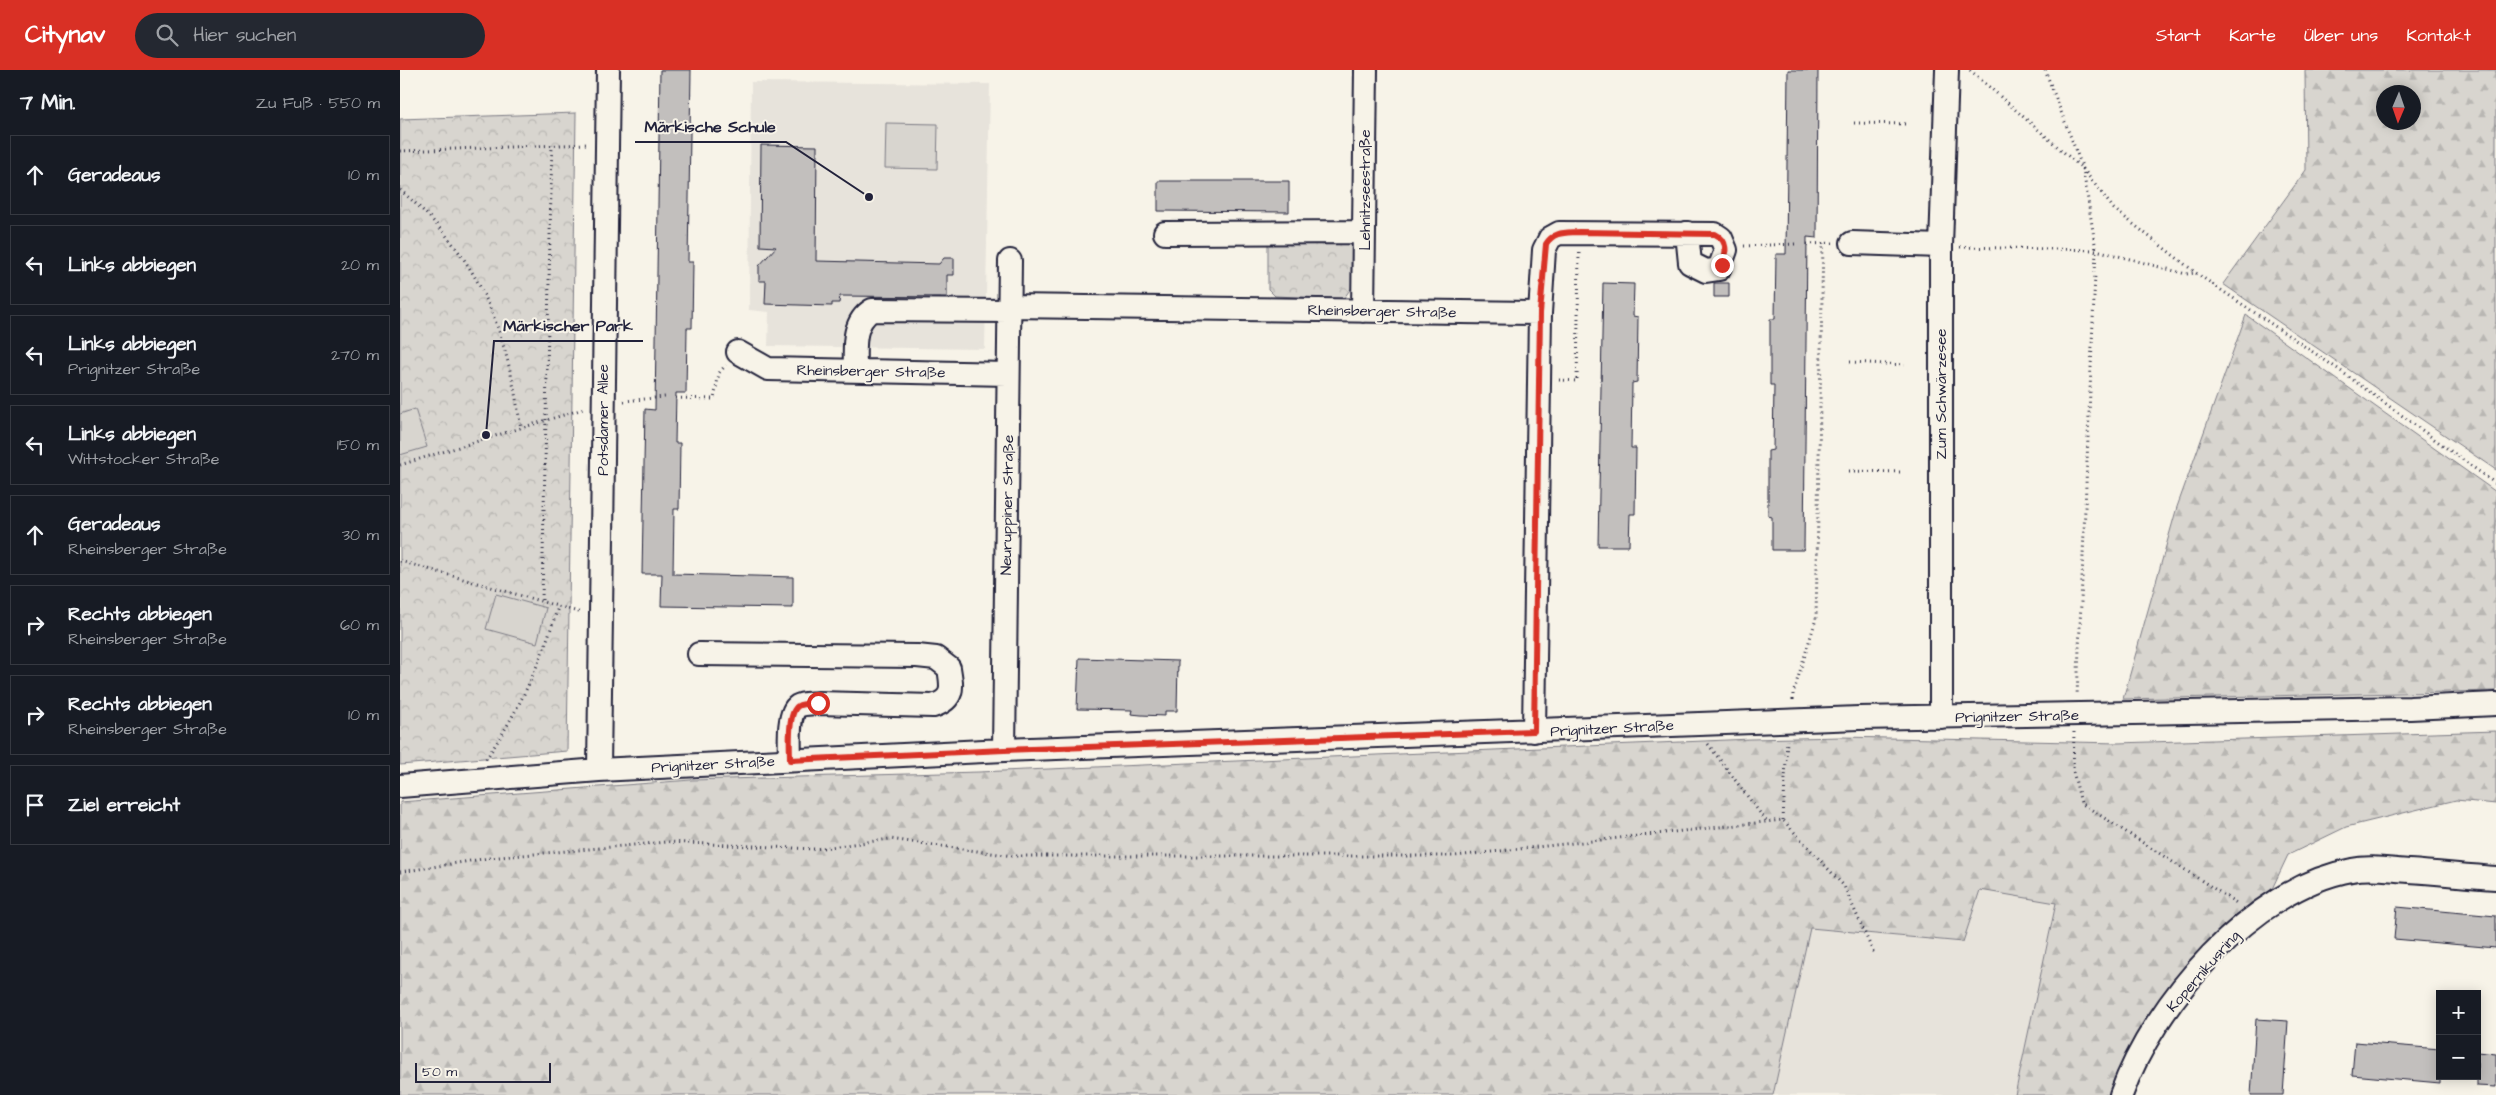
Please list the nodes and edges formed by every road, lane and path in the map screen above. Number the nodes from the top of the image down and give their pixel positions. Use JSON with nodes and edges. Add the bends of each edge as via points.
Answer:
{"nodes":[{"id":1,"x":608,"y":70,"type":"edge"},
{"id":2,"x":1366,"y":70,"type":"edge"},
{"id":3,"x":1947,"y":70,"type":"edge"},
{"id":4,"x":1970,"y":70,"type":"edge"},
{"id":5,"x":2045,"y":70,"type":"edge"},
{"id":6,"x":1854,"y":123,"type":"dead end"},
{"id":7,"x":1908,"y":124,"type":"dead end"},
{"id":8,"x":606,"y":143,"type":"junction"},
{"id":9,"x":552,"y":145,"type":"junction"},
{"id":10,"x":400,"y":151,"type":"edge"},
{"id":11,"x":2083,"y":169,"type":"junction"},
{"id":12,"x":400,"y":190,"type":"edge"},
{"id":13,"x":1364,"y":232,"type":"junction"},
{"id":14,"x":1579,"y":232,"type":"junction"},
{"id":15,"x":1165,"y":233,"type":"dead end"},
{"id":16,"x":1687,"y":233,"type":"junction"},
{"id":17,"x":1852,"y":243,"type":"joint"},
{"id":18,"x":1795,"y":244,"type":"dead end"},
{"id":19,"x":1807,"y":244,"type":"dead end"},
{"id":20,"x":1823,"y":244,"type":"junction"},
{"id":21,"x":1726,"y":246,"type":"junction"},
{"id":22,"x":1941,"y":246,"type":"junction"},
{"id":23,"x":2096,"y":250,"type":"junction"},
{"id":24,"x":1010,"y":261,"type":"dead end"},
{"id":25,"x":2196,"y":273,"type":"junction"},
{"id":26,"x":1009,"y":309,"type":"junction"},
{"id":27,"x":1363,"y":311,"type":"junction"},
{"id":28,"x":1540,"y":313,"type":"junction"},
{"id":29,"x":738,"y":352,"type":"joint"},
{"id":30,"x":1850,"y":362,"type":"dead end"},
{"id":31,"x":1905,"y":365,"type":"dead end"},
{"id":32,"x":855,"y":371,"type":"junction"},
{"id":33,"x":1008,"y":374,"type":"junction"},
{"id":34,"x":1577,"y":381,"type":"dead end"},
{"id":35,"x":665,"y":397,"type":"dead end"},
{"id":36,"x":676,"y":398,"type":"dead end"},
{"id":37,"x":603,"y":403,"type":"junction"},
{"id":38,"x":547,"y":421,"type":"junction"},
{"id":39,"x":521,"y":428,"type":"junction"},
{"id":40,"x":400,"y":466,"type":"edge"},
{"id":41,"x":1849,"y":471,"type":"dead end"},
{"id":42,"x":1903,"y":472,"type":"dead end"},
{"id":43,"x":2496,"y":484,"type":"edge"},
{"id":44,"x":400,"y":561,"type":"edge"},
{"id":45,"x":542,"y":600,"type":"junction"},
{"id":46,"x":558,"y":607,"type":"junction"},
{"id":47,"x":602,"y":614,"type":"junction"},
{"id":48,"x":699,"y":654,"type":"dead end"},
{"id":49,"x":2496,"y":704,"type":"edge"},
{"id":50,"x":2076,"y":715,"type":"junction"},
{"id":51,"x":1941,"y":717,"type":"junction"},
{"id":52,"x":1791,"y":721,"type":"junction"},
{"id":53,"x":1694,"y":724,"type":"junction"},
{"id":54,"x":1534,"y":731,"type":"junction"},
{"id":55,"x":1004,"y":750,"type":"junction"},
{"id":56,"x":790,"y":760,"type":"junction"},
{"id":57,"x":599,"y":770,"type":"junction"},
{"id":58,"x":471,"y":780,"type":"junction"},
{"id":59,"x":400,"y":786,"type":"edge"},
{"id":60,"x":1783,"y":820,"type":"junction"},
{"id":61,"x":1766,"y":822,"type":"junction"},
{"id":62,"x":400,"y":872,"type":"edge"},
{"id":63,"x":2496,"y":878,"type":"edge"},
{"id":64,"x":2255,"y":916,"type":"junction"},
{"id":65,"x":1874,"y":954,"type":"dead end"},
{"id":66,"x":2122,"y":1095,"type":"edge"}],
"edges":[{"from":1,"to":8,"type":"street","name":"Potsdamer Allee"},
{"from":2,"to":13,"type":"street","name":"Lehnitzseestraße"},
{"from":3,"to":22,"type":"street","name":"Zum Schwärzesee"},
{"from":4,"to":11,"type":"path"},
{"from":5,"to":11,"type":"path"},
{"from":6,"to":7,"type":"path"},
{"from":8,"to":9,"type":"path"},
{"from":8,"to":37,"type":"street","name":"Potsdamer Allee"},
{"from":9,"to":10,"type":"path"},
{"from":9,"to":38,"type":"path"},
{"from":11,"to":23,"type":"path"},
{"from":11,"to":25,"type":"path","via":[[2114,209]]},
{"from":12,"to":39,"type":"path","via":[[426,211],[462,253],[486,296],[504,340]]},
{"from":13,"to":15,"type":"street"},
{"from":13,"to":27,"type":"street","name":"Lehnitzseestraße"},
{"from":14,"to":16,"type":"street"},
{"from":14,"to":28,"type":"street","via":[[1559,233],[1546,244]]},
{"from":14,"to":34,"type":"path"},
{"from":16,"to":21,"type":"street","via":[[1715,234]]},
{"from":16,"to":21,"type":"street","via":[[1688,258],[1700,270],[1710,272],[1718,269],[1726,255]]},
{"from":17,"to":20,"type":"path"},
{"from":17,"to":22,"type":"street"},
{"from":18,"to":21,"type":"path"},
{"from":19,"to":20,"type":"path"},
{"from":20,"to":52,"type":"path","via":[[1816,619],[1793,694]]},
{"from":22,"to":23,"type":"path"},
{"from":22,"to":51,"type":"street","name":"Zum Schwärzesee"},
{"from":23,"to":25,"type":"path","via":[[2186,274]]},
{"from":23,"to":50,"type":"path"},
{"from":24,"to":26,"type":"street","name":"Neuruppiner Straße"},
{"from":25,"to":43,"type":"path","via":[[2338,369]]},
{"from":26,"to":27,"type":"street","name":"Rheinsberger Straße"},
{"from":26,"to":32,"type":"street","name":"Rheinsberger Straße","via":[[872,310],[862,316],[856,336]]},
{"from":26,"to":33,"type":"street","name":"Neuruppiner Straße"},
{"from":27,"to":28,"type":"street","name":"Rheinsberger Straße"},
{"from":28,"to":54,"type":"street"},
{"from":29,"to":32,"type":"street","name":"Rheinsberger Straße","via":[[768,368]]},
{"from":29,"to":36,"type":"path","via":[[719,373],[714,398]]},
{"from":30,"to":31,"type":"path"},
{"from":32,"to":33,"type":"street","name":"Rheinsberger Straße"},
{"from":33,"to":55,"type":"street","name":"Neuruppiner Straße"},
{"from":35,"to":37,"type":"path"},
{"from":37,"to":38,"type":"path"},
{"from":37,"to":47,"type":"street","name":"Potsdamer Allee"},
{"from":38,"to":39,"type":"path"},
{"from":38,"to":45,"type":"path"},
{"from":39,"to":40,"type":"path"},
{"from":41,"to":42,"type":"path"},
{"from":44,"to":45,"type":"path"},
{"from":45,"to":46,"type":"path"},
{"from":46,"to":47,"type":"path"},
{"from":46,"to":58,"type":"path","via":[[531,682],[512,719]]},
{"from":47,"to":57,"type":"street","name":"Potsdamer Allee"},
{"from":48,"to":56,"type":"street","via":[[917,656],[936,658],[949,668],[952,684],[949,696],[944,703],[933,706],[799,705],[790,721]]},
{"from":49,"to":50,"type":"street","name":"Prignitzer Straße"},
{"from":50,"to":51,"type":"street","name":"Prignitzer Straße"},
{"from":50,"to":64,"type":"path","via":[[2073,771],[2081,803]]},
{"from":51,"to":52,"type":"street","name":"Prignitzer Straße"},
{"from":52,"to":53,"type":"street","name":"Prignitzer Straße"},
{"from":52,"to":60,"type":"path"},
{"from":53,"to":54,"type":"street","name":"Prignitzer Straße"},
{"from":53,"to":61,"type":"path"},
{"from":54,"to":55,"type":"street","name":"Prignitzer Straße"},
{"from":55,"to":56,"type":"street","name":"Prignitzer Straße"},
{"from":56,"to":57,"type":"street","name":"Prignitzer Straße"},
{"from":57,"to":58,"type":"street","name":"Prignitzer Straße"},
{"from":58,"to":59,"type":"street","name":"Prignitzer Straße"},
{"from":60,"to":61,"type":"path"},
{"from":60,"to":65,"type":"path","via":[[1844,886]]},
{"from":61,"to":62,"type":"path","via":[[1455,856],[1013,856],[890,839],[814,849],[667,842],[489,858]]},
{"from":63,"to":64,"type":"street","name":"Kopernikusring","via":[[2353,869],[2314,881],[2273,901]]},
{"from":64,"to":66,"type":"street","name":"Kopernikusring","via":[[2229,936],[2178,994],[2151,1035]]}]}
